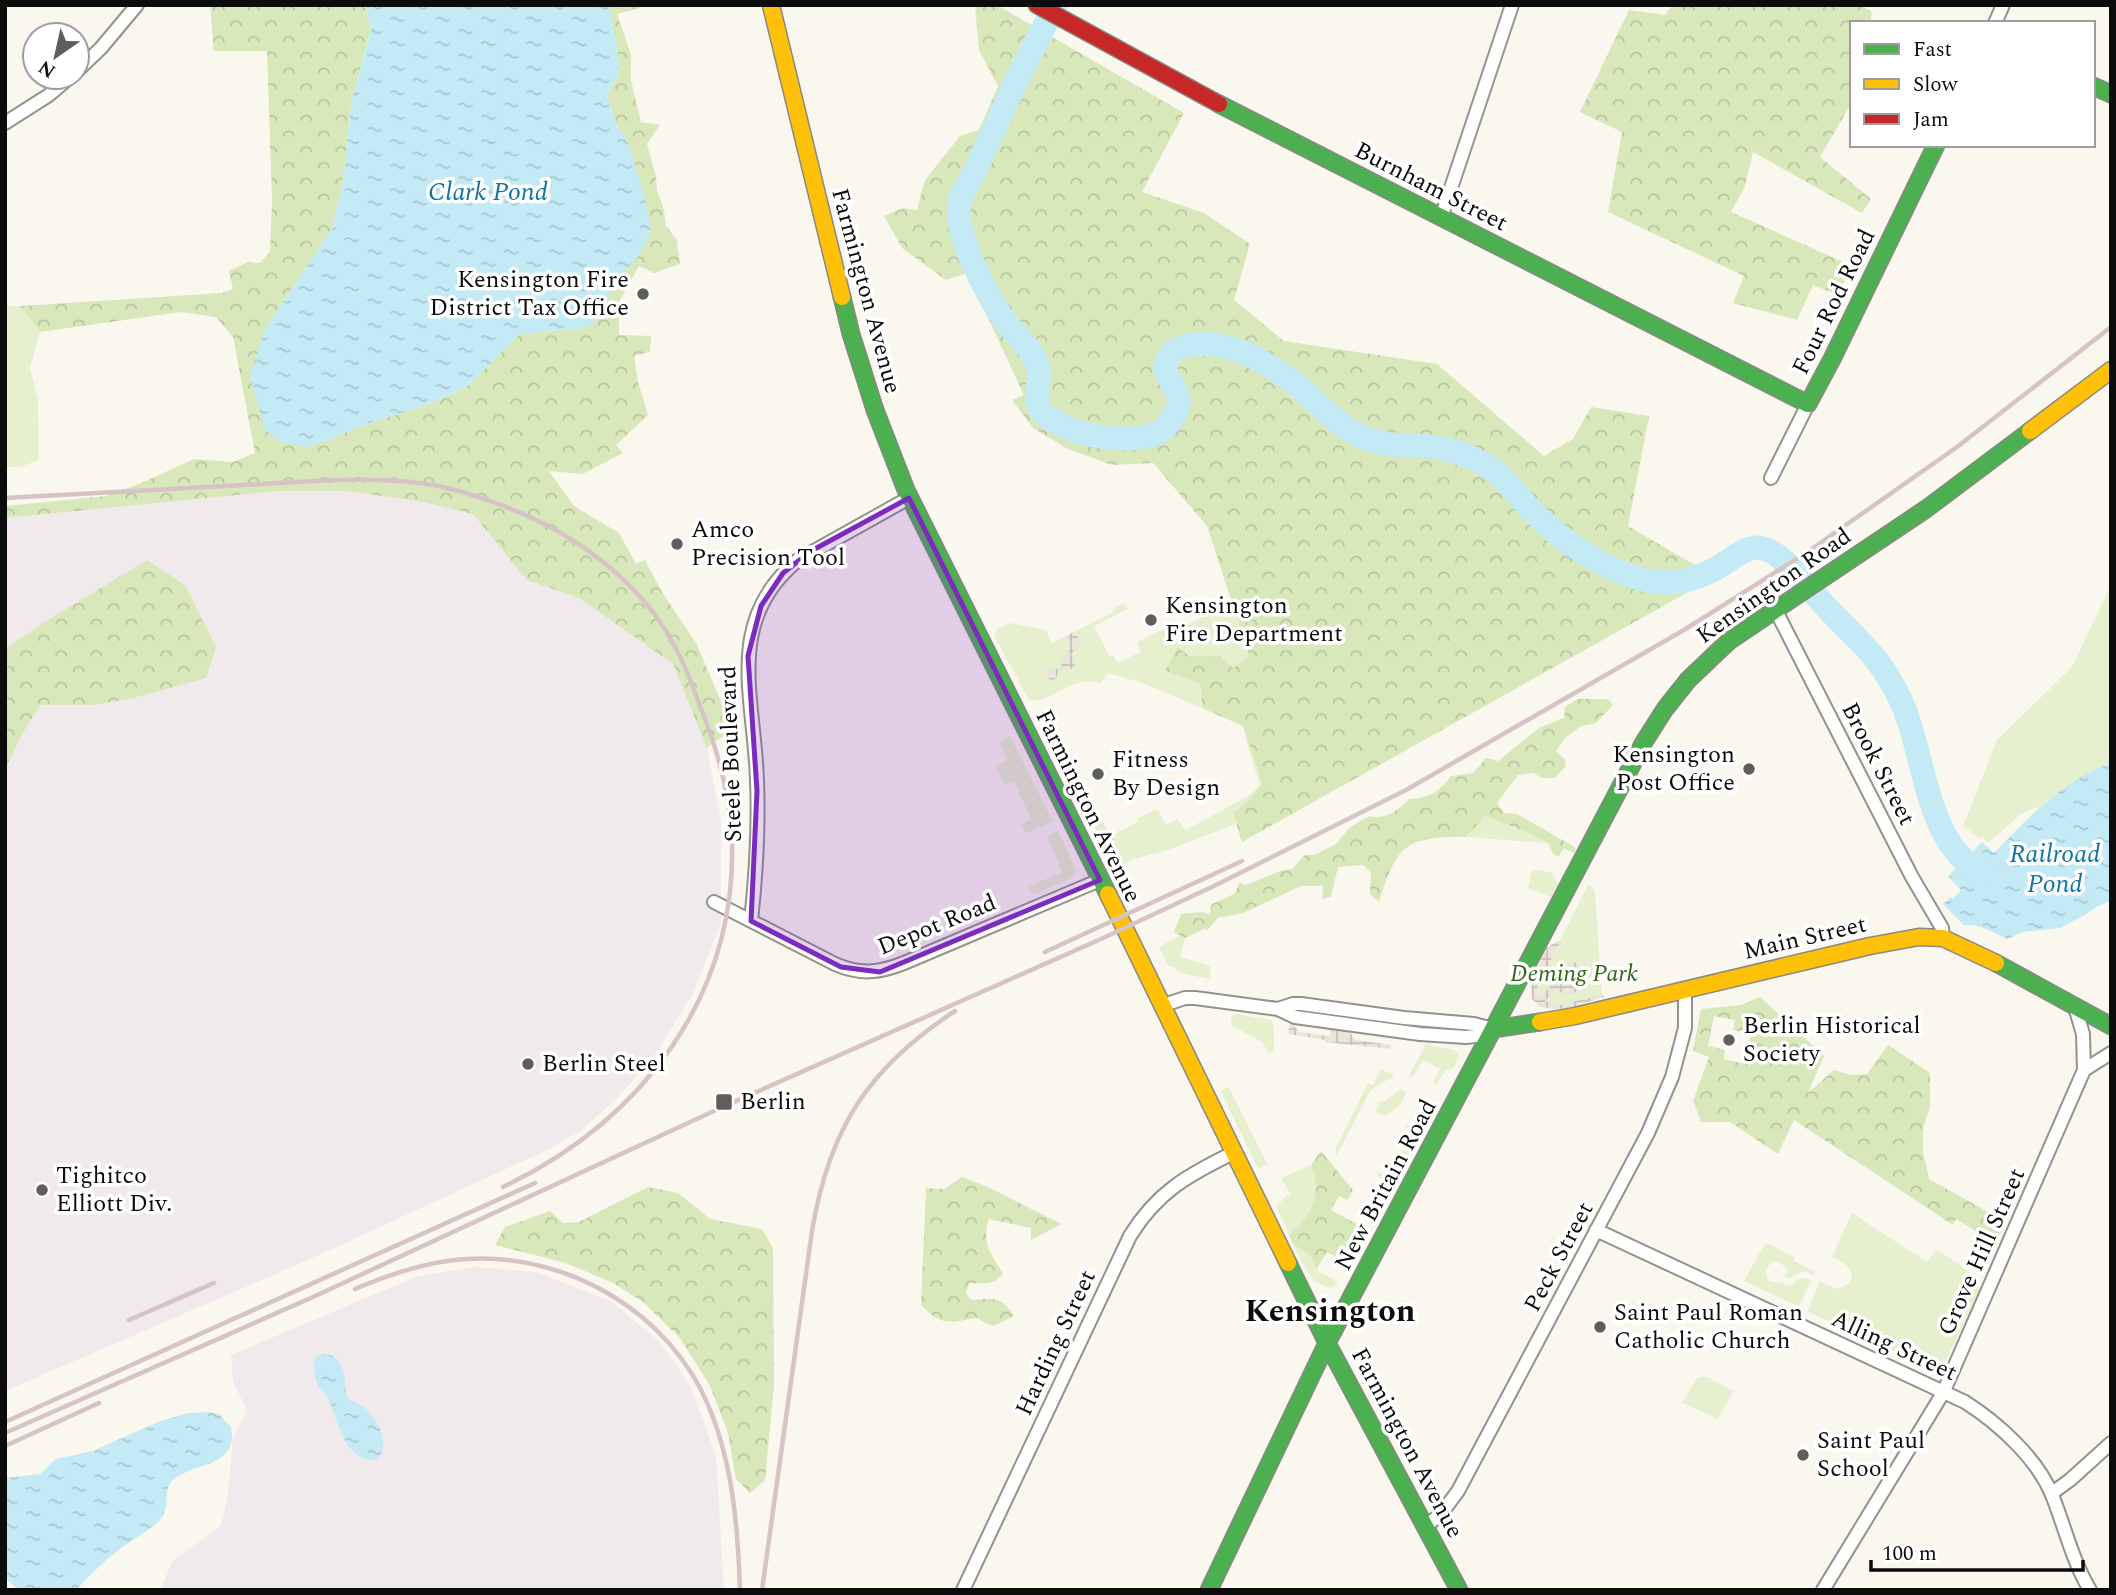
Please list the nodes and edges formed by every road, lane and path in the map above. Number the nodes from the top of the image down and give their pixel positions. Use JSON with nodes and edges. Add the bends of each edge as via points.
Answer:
{"nodes":[{"id":1,"x":137,"y":5,"type":"edge"},
{"id":2,"x":771,"y":5,"type":"edge"},
{"id":3,"x":1037,"y":5,"type":"edge"},
{"id":4,"x":1512,"y":5,"type":"edge"},
{"id":5,"x":2003,"y":5,"type":"edge"},
{"id":6,"x":1996,"y":21,"type":"edge"},
{"id":7,"x":91,"y":58,"type":"edge"},
{"id":8,"x":2095,"y":87,"type":"edge"},
{"id":9,"x":54,"y":91,"type":"edge"},
{"id":10,"x":2111,"y":94,"type":"edge"},
{"id":11,"x":5,"y":123,"type":"edge"},
{"id":12,"x":1935,"y":147,"type":"edge"},
{"id":13,"x":1441,"y":218,"type":"junction"},
{"id":14,"x":2111,"y":370,"type":"edge"},
{"id":15,"x":1808,"y":404,"type":"junction"},
{"id":16,"x":1771,"y":478,"type":"dead end"},
{"id":17,"x":909,"y":498,"type":"junction"},
{"id":18,"x":1774,"y":609,"type":"junction"},
{"id":19,"x":1100,"y":880,"type":"junction"},
{"id":20,"x":713,"y":902,"type":"dead end"},
{"id":21,"x":751,"y":921,"type":"junction"},
{"id":22,"x":1943,"y":939,"type":"junction"},
{"id":23,"x":1685,"y":989,"type":"junction"},
{"id":24,"x":1161,"y":1006,"type":"junction"},
{"id":25,"x":2075,"y":1007,"type":"junction"},
{"id":26,"x":1355,"y":1018,"type":"junction"},
{"id":27,"x":1420,"y":1020,"type":"junction"},
{"id":28,"x":2111,"y":1026,"type":"edge"},
{"id":29,"x":1493,"y":1029,"type":"junction"},
{"id":30,"x":1420,"y":1034,"type":"junction"},
{"id":31,"x":2111,"y":1053,"type":"edge"},
{"id":32,"x":2084,"y":1070,"type":"junction"},
{"id":33,"x":1233,"y":1153,"type":"junction"},
{"id":34,"x":1597,"y":1230,"type":"junction"},
{"id":35,"x":1327,"y":1343,"type":"junction"},
{"id":36,"x":1944,"y":1393,"type":"junction"},
{"id":37,"x":2111,"y":1443,"type":"edge"},
{"id":38,"x":2052,"y":1493,"type":"junction"},
{"id":39,"x":1426,"y":1526,"type":"junction"},
{"id":40,"x":1455,"y":1587,"type":"edge"},
{"id":41,"x":962,"y":1590,"type":"edge"},
{"id":42,"x":1209,"y":1590,"type":"edge"},
{"id":43,"x":1823,"y":1590,"type":"edge"},
{"id":44,"x":2090,"y":1590,"type":"edge"}],
"edges":[{"from":1,"to":7,"type":"street"},
{"from":2,"to":17,"type":"main road","name":"Farmington Avenue","via":[[855,347]]},
{"from":3,"to":13,"type":"main road","name":"Burnham Street"},
{"from":4,"to":13,"type":"street"},
{"from":5,"to":6,"type":"street"},
{"from":8,"to":10,"type":"main road"},
{"from":9,"to":11,"type":"street"},
{"from":12,"to":15,"type":"main road","name":"Four Rod Road"},
{"from":13,"to":15,"type":"main road","name":"Burnham Street"},
{"from":14,"to":18,"type":"main road","name":"Kensington Road","via":[[1926,509]]},
{"from":15,"to":16,"type":"street","name":"Four Rod Road"},
{"from":17,"to":19,"type":"main road","name":"Farmington Avenue"},
{"from":17,"to":21,"type":"street","name":"Steele Boulevard","via":[[798,560],[774,585],[755,621],[747,671],[757,791]]},
{"from":18,"to":22,"type":"street","name":"Brook Street","via":[[1942,928]]},
{"from":18,"to":29,"type":"main road","name":"Kensington Road","via":[[1711,656],[1661,713]]},
{"from":19,"to":21,"type":"street","name":"Depot Road","via":[[880,972],[841,967]]},
{"from":19,"to":24,"type":"main road","name":"Farmington Avenue"},
{"from":20,"to":21,"type":"street","name":"Depot Road"},
{"from":22,"to":23,"type":"main road","name":"Main Street","via":[[1919,937],[1870,946]]},
{"from":22,"to":25,"type":"main road","name":"Main Street","via":[[1978,953]]},
{"from":23,"to":29,"type":"main road","name":"Main Street","via":[[1574,1016]]},
{"from":23,"to":34,"type":"street","name":"Peck Street","via":[[1685,1028],[1672,1077]]},
{"from":24,"to":26,"type":"street","name":"Main Street","via":[[1185,998],[1278,1009],[1296,1004],[1316,1013]]},
{"from":24,"to":33,"type":"main road","name":"Farmington Avenue"},
{"from":25,"to":28,"type":"main road","name":"Main Street"},
{"from":25,"to":32,"type":"street","name":"Grove Hill Street","via":[[2083,1034]]},
{"from":26,"to":27,"type":"street","name":"Main Street"},
{"from":26,"to":30,"type":"street","name":"Main Street"},
{"from":27,"to":29,"type":"street","name":"Main Street"},
{"from":27,"to":30,"type":"street"},
{"from":29,"to":30,"type":"street","name":"Main Street","via":[[1466,1037]]},
{"from":29,"to":35,"type":"main road","name":"New Britain Road"},
{"from":31,"to":32,"type":"street"},
{"from":32,"to":36,"type":"street","name":"Grove Hill Street"},
{"from":33,"to":35,"type":"main road","name":"Farmington Avenue"},
{"from":33,"to":41,"type":"street","name":"Harding Street","via":[[1170,1189],[1142,1217]]},
{"from":34,"to":36,"type":"street","name":"Alling Street"},
{"from":34,"to":39,"type":"street","name":"Peck Street","via":[[1458,1491]]},
{"from":35,"to":39,"type":"main road","name":"Farmington Avenue"},
{"from":35,"to":42,"type":"main road","name":"New Britain Road"},
{"from":36,"to":38,"type":"street","name":"Alling Street","via":[[1989,1417],[2013,1439]]},
{"from":36,"to":43,"type":"street","name":"Grove Hill Street"},
{"from":37,"to":38,"type":"street"},
{"from":38,"to":44,"type":"street","name":"Alling Street","via":[[2075,1562]]},
{"from":39,"to":40,"type":"main road","name":"Farmington Avenue"}]}
